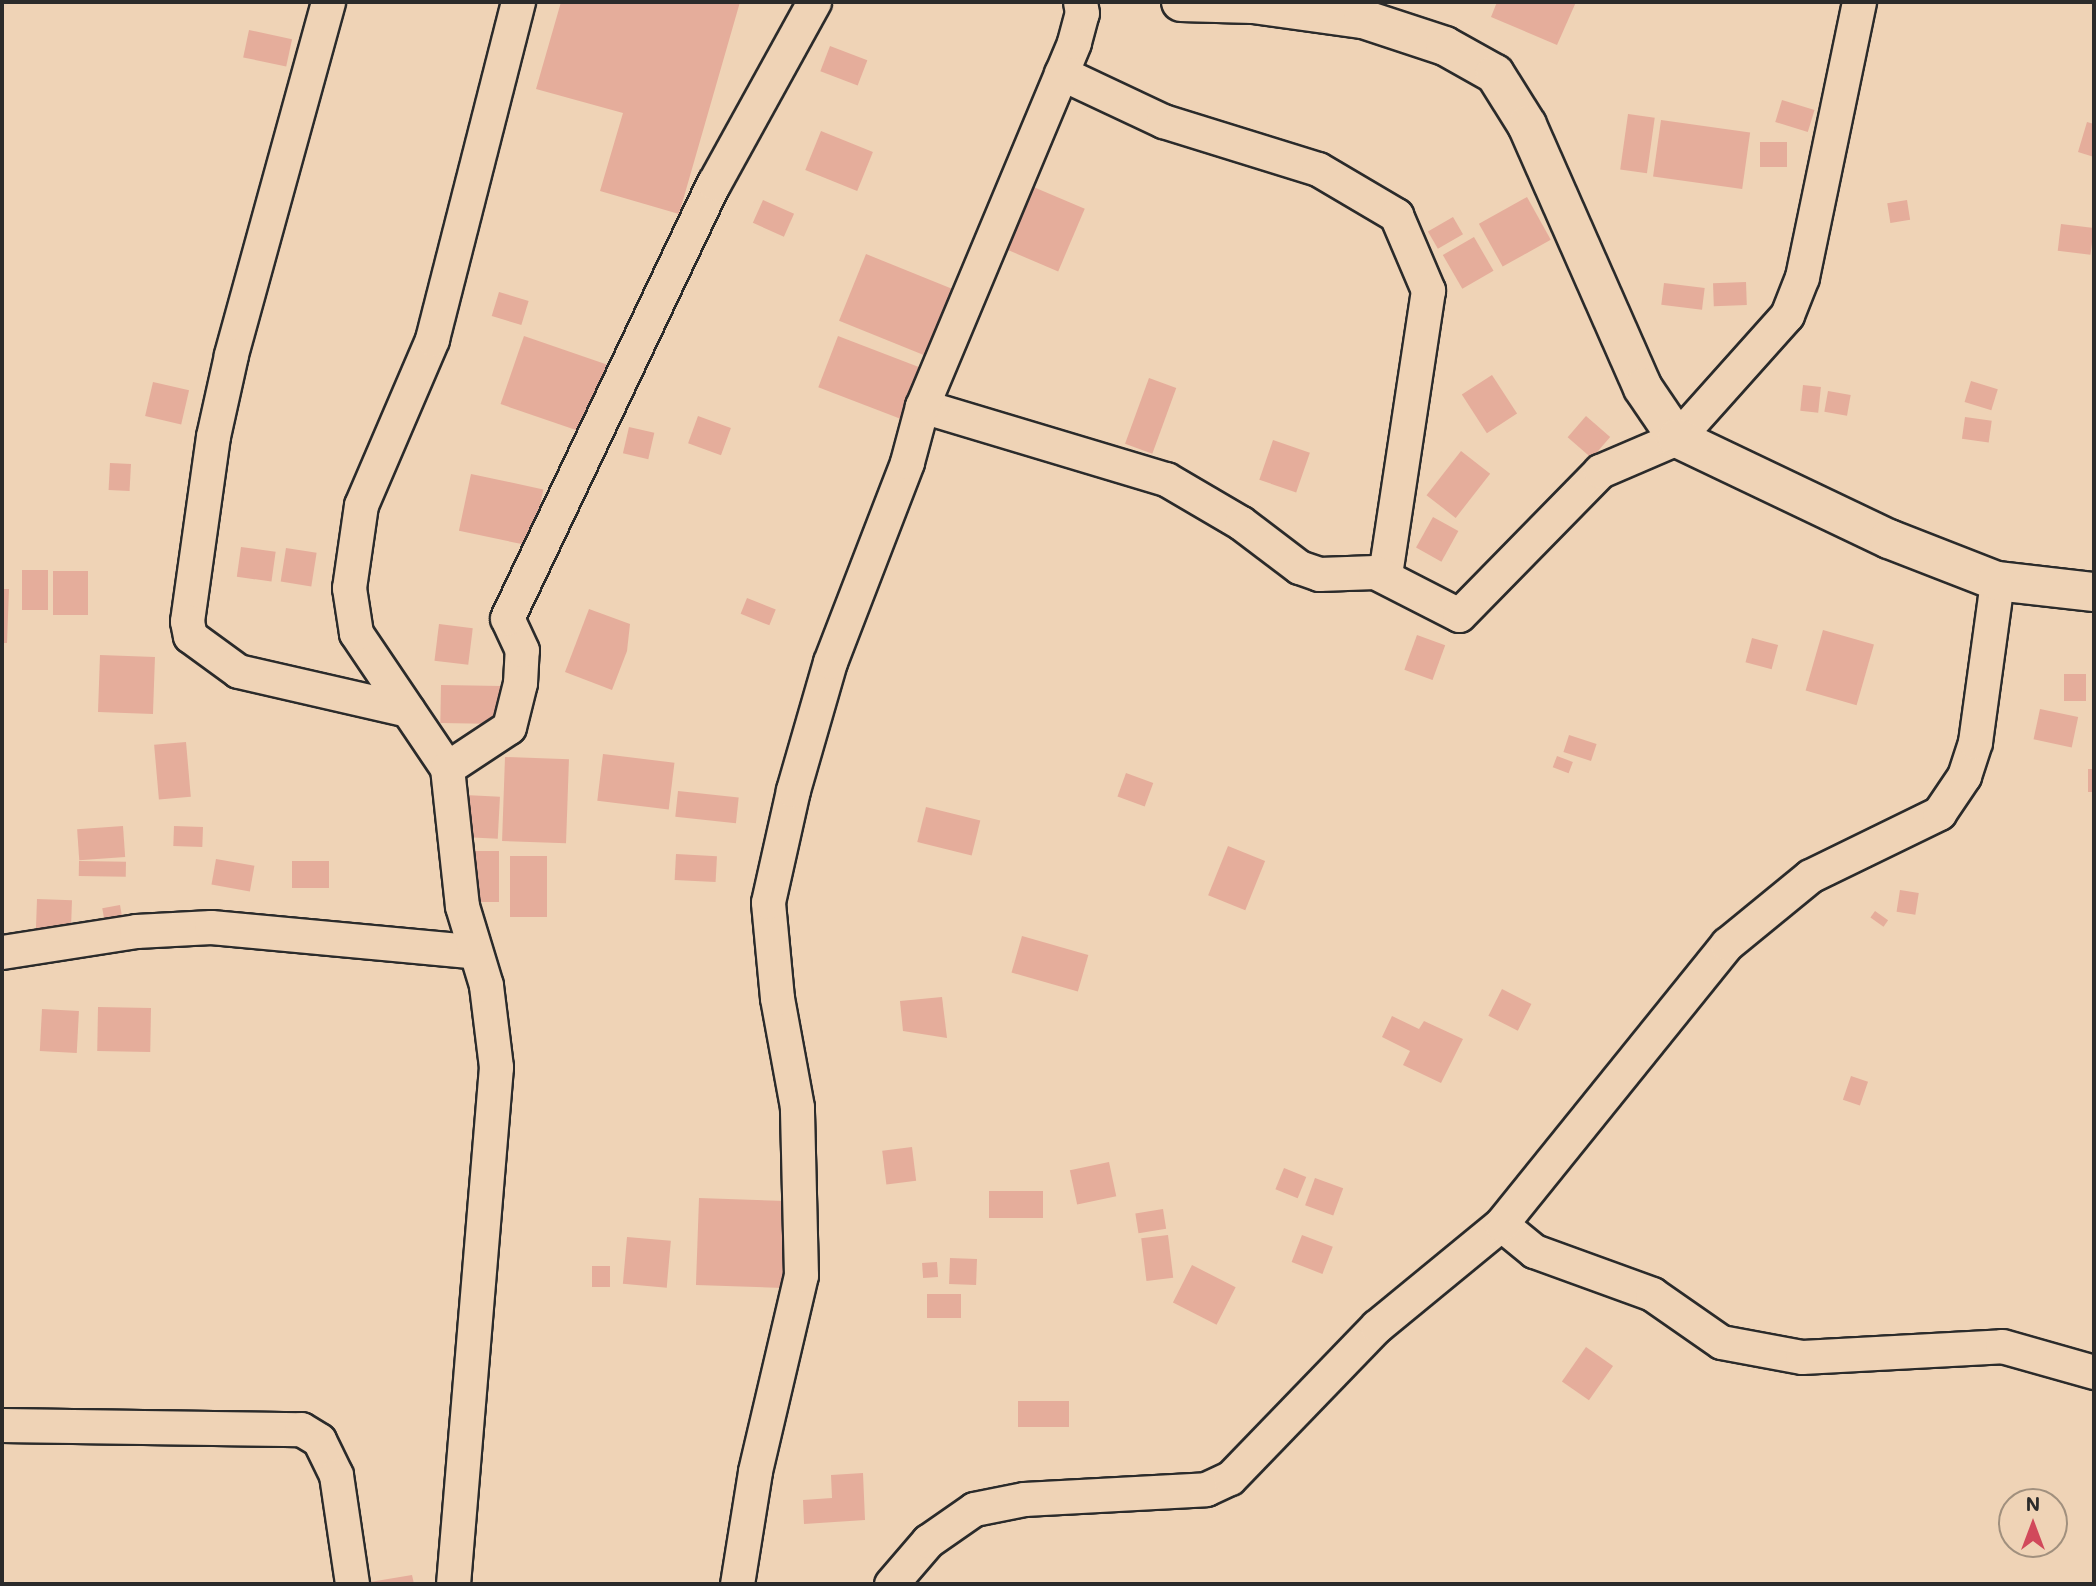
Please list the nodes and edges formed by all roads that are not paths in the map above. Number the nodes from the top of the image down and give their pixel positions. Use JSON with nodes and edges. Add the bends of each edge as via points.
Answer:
{"nodes":[{"id":1,"x":328,"y":2,"type":"edge"},
{"id":2,"x":518,"y":2,"type":"edge"},
{"id":3,"x":814,"y":2,"type":"edge"},
{"id":4,"x":1080,"y":2,"type":"edge"},
{"id":5,"x":1181,"y":2,"type":"edge"},
{"id":6,"x":1859,"y":2,"type":"edge"},
{"id":7,"x":1061,"y":73,"type":"junction"},
{"id":8,"x":922,"y":406,"type":"junction"},
{"id":9,"x":1677,"y":438,"type":"junction"},
{"id":10,"x":1385,"y":575,"type":"junction"},
{"id":11,"x":1997,"y":580,"type":"junction"},
{"id":12,"x":2094,"y":592,"type":"edge"},
{"id":13,"x":408,"y":710,"type":"junction"},
{"id":14,"x":447,"y":768,"type":"junction"},
{"id":15,"x":472,"y":951,"type":"junction"},
{"id":16,"x":2,"y":952,"type":"edge"},
{"id":17,"x":1502,"y":1224,"type":"junction"},
{"id":18,"x":2094,"y":1372,"type":"edge"},
{"id":19,"x":2,"y":1425,"type":"edge"},
{"id":20,"x":352,"y":1584,"type":"edge"},
{"id":21,"x":453,"y":1584,"type":"edge"},
{"id":22,"x":737,"y":1584,"type":"edge"},
{"id":23,"x":891,"y":1584,"type":"edge"}],
"edges":[{"from":1,"to":13,"type":"street","via":[[231,355],[213,436],[187,621],[190,636],[238,671]]},
{"from":2,"to":13,"type":"street","via":[[432,340],[361,505],[357,529],[349,588],[356,633]]},
{"from":3,"to":14,"type":"street","via":[[714,183],[507,618],[522,650],[509,727]]},
{"from":4,"to":7,"type":"street","via":[[1082,13]]},
{"from":5,"to":9,"type":"street","via":[[1253,5],[1363,19],[1445,46],[1495,74],[1527,125],[1643,388]]},
{"from":6,"to":9,"type":"street","via":[[1802,277],[1787,315]]},
{"from":7,"to":8,"type":"street"},
{"from":7,"to":10,"type":"street","via":[[1163,121],[1318,169],[1396,215],[1428,290]]},
{"from":8,"to":10,"type":"street","via":[[1166,479],[1241,523],[1299,567],[1319,574]]},
{"from":8,"to":22,"type":"street","via":[[907,462],[830,662],[793,790],[768,902],[777,998],[797,1107],[801,1275],[755,1471]]},
{"from":9,"to":10,"type":"street","via":[[1600,471],[1459,615]]},
{"from":9,"to":11,"type":"street","via":[[1889,539]]},
{"from":11,"to":12,"type":"street"},
{"from":11,"to":17,"type":"street","via":[[1975,742],[1964,776],[1939,813],[1810,876],[1727,944]]},
{"from":13,"to":14,"type":"street"},
{"from":14,"to":15,"type":"street","via":[[462,906]]},
{"from":15,"to":16,"type":"street","via":[[211,927],[136,931]]},
{"from":15,"to":21,"type":"street","via":[[486,985],[496,1067]]},
{"from":17,"to":18,"type":"street","via":[[1534,1251],[1652,1294],[1721,1342],[1802,1357],[2002,1346]]},
{"from":17,"to":23,"type":"street","via":[[1377,1326],[1230,1478],[1206,1489],[1024,1499],[974,1508],[928,1541]]},
{"from":19,"to":20,"type":"street","via":[[301,1429],[319,1440],[336,1475]]}]}
